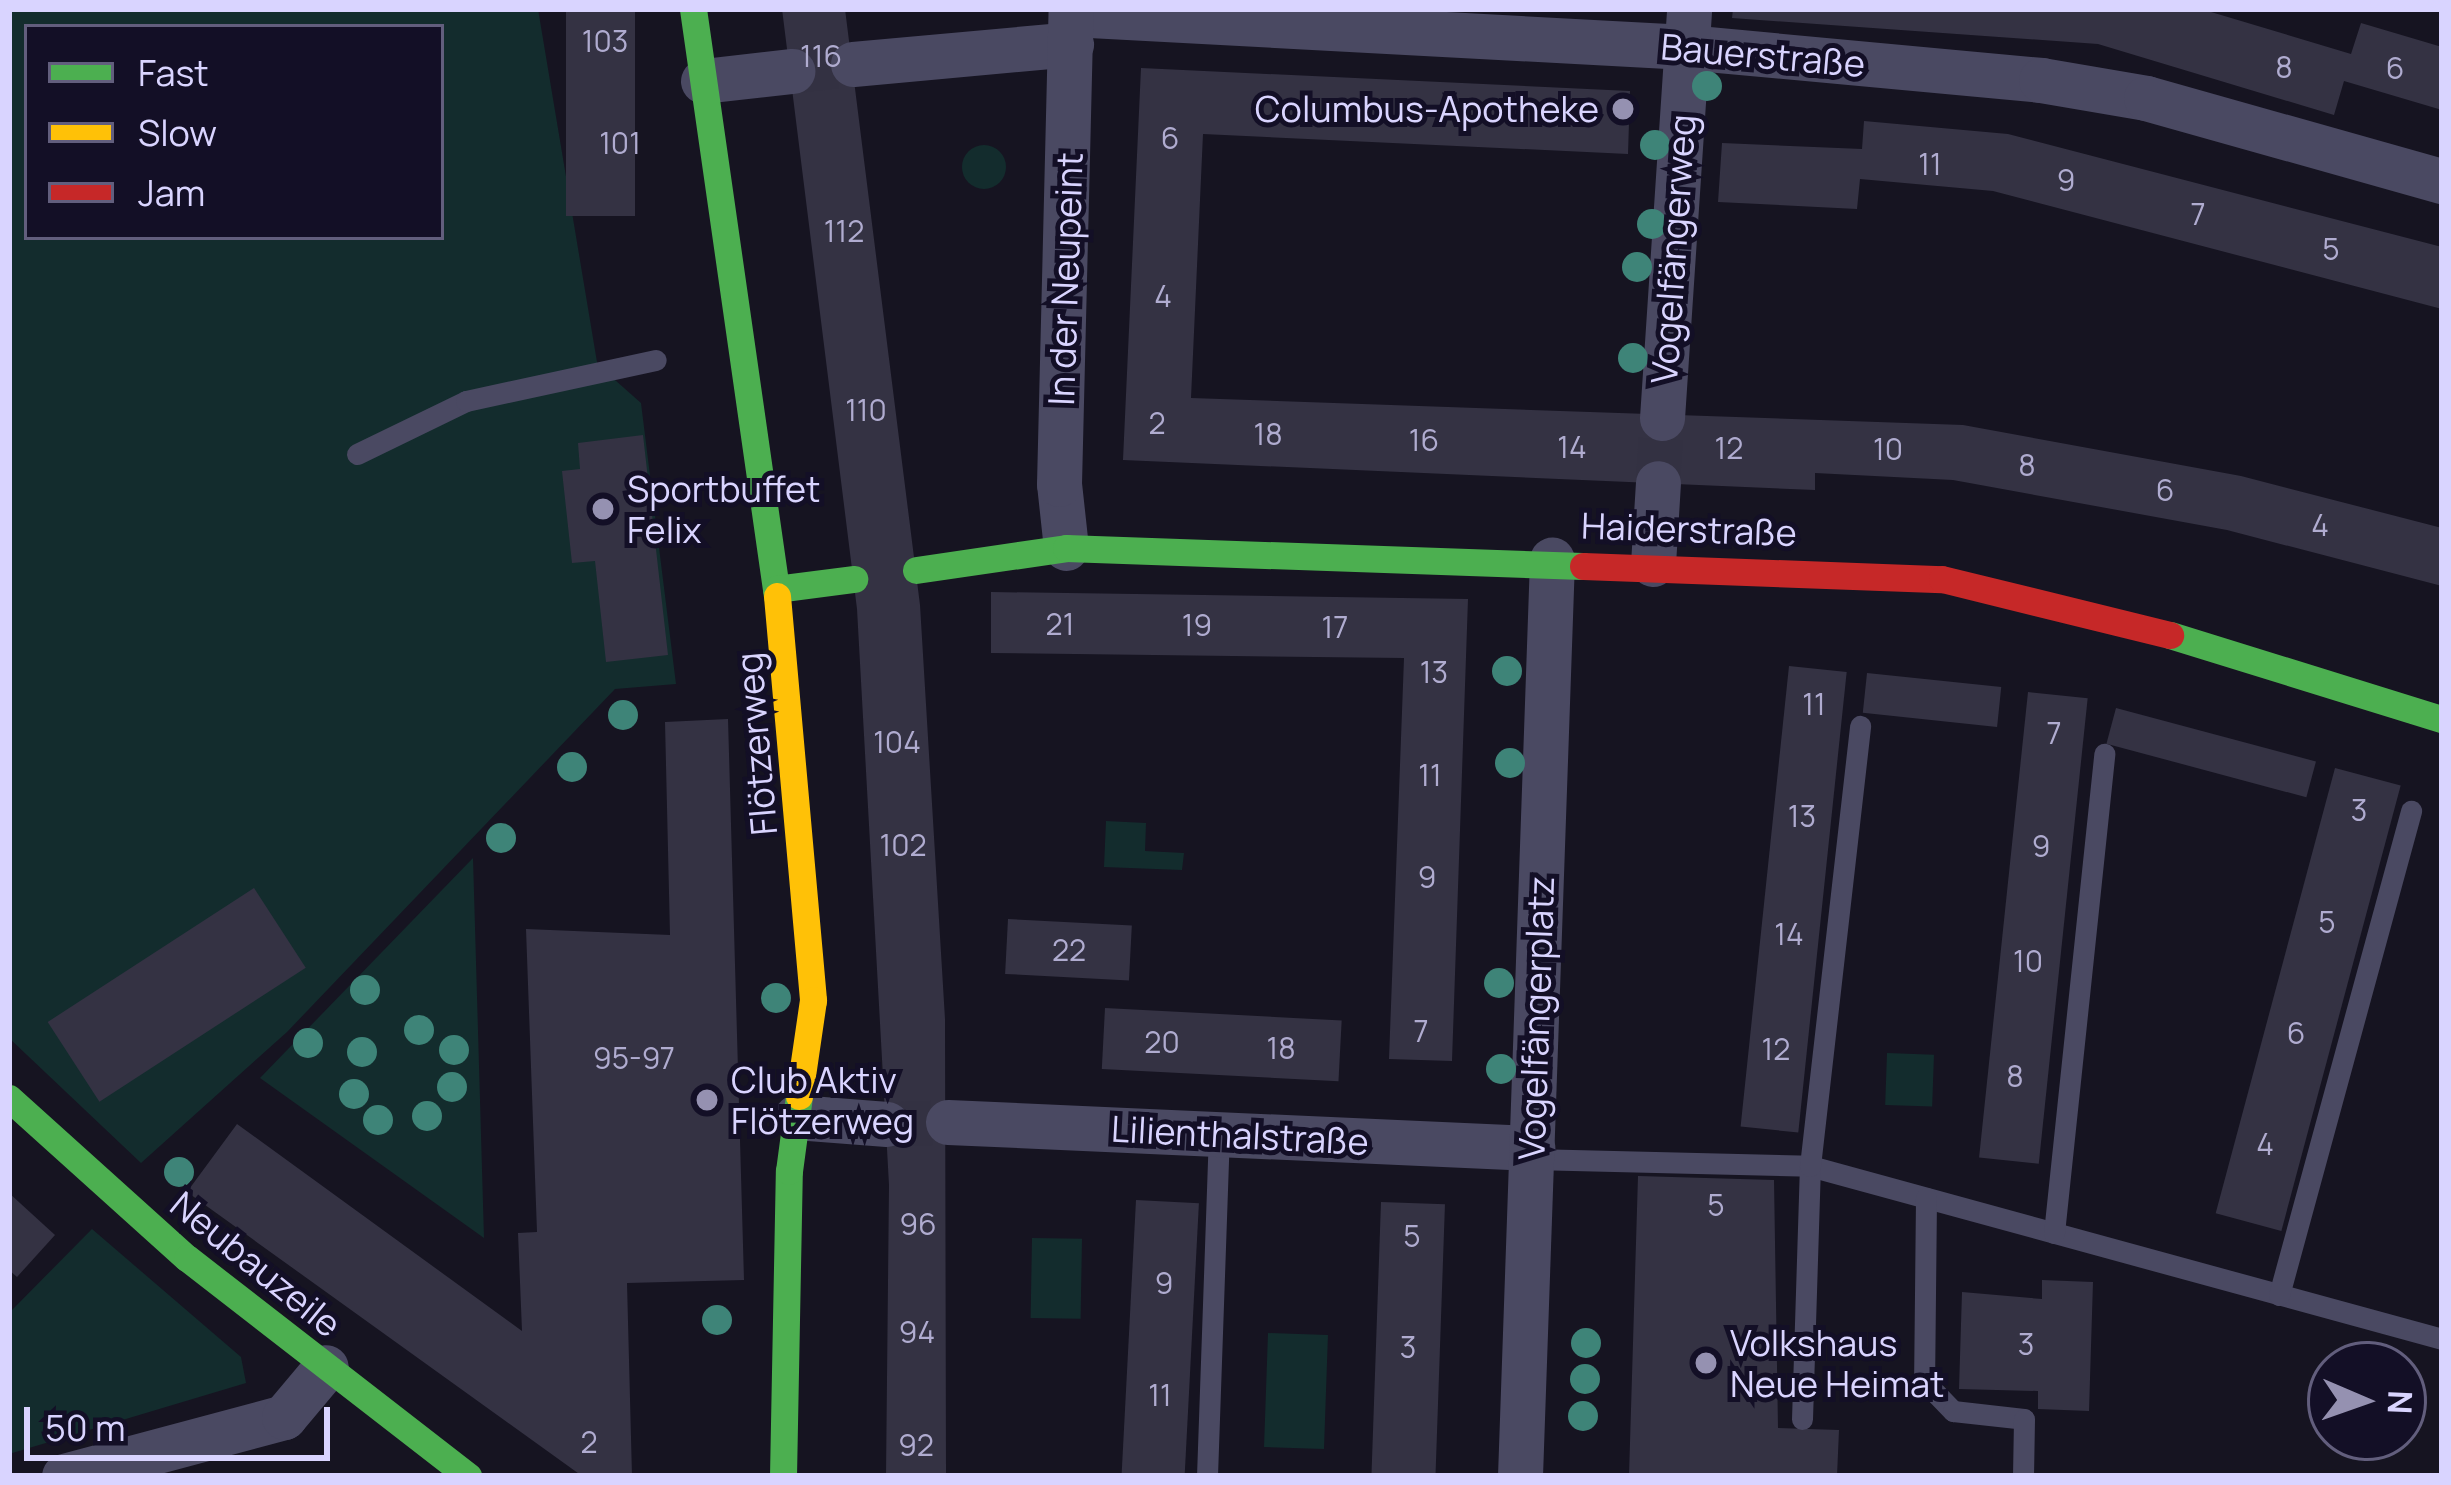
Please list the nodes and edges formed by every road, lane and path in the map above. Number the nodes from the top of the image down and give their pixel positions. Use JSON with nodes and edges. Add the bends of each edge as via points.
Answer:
{"nodes":[{"id":1,"x":693,"y":9,"type":"edge"},
{"id":2,"x":1071,"y":22,"type":"edge"},
{"id":3,"x":1687,"y":28,"type":"edge"},
{"id":4,"x":853,"y":64,"type":"tunnel mouth"},
{"id":5,"x":792,"y":71,"type":"tunnel mouth"},
{"id":6,"x":704,"y":81,"type":"junction"},
{"id":7,"x":2442,"y":181,"type":"edge"},
{"id":8,"x":656,"y":360,"type":"dead end"},
{"id":9,"x":1662,"y":418,"type":"tunnel mouth"},
{"id":10,"x":357,"y":454,"type":"dead end"},
{"id":11,"x":1658,"y":483,"type":"tunnel mouth"},
{"id":12,"x":1066,"y":548,"type":"junction"},
{"id":13,"x":1552,"y":560,"type":"junction"},
{"id":14,"x":1653,"y":564,"type":"junction"},
{"id":15,"x":916,"y":570,"type":"dead end"},
{"id":16,"x":854,"y":578,"type":"dead end"},
{"id":17,"x":776,"y":590,"type":"junction"},
{"id":18,"x":2442,"y":719,"type":"edge"},
{"id":19,"x":1859,"y":726,"type":"dead end"},
{"id":20,"x":2104,"y":754,"type":"dead end"},
{"id":21,"x":2411,"y":811,"type":"dead end"},
{"id":22,"x":9,"y":1098,"type":"edge"},
{"id":23,"x":796,"y":1117,"type":"junction"},
{"id":24,"x":948,"y":1123,"type":"tunnel mouth"},
{"id":25,"x":887,"y":1124,"type":"tunnel mouth"},
{"id":26,"x":1219,"y":1134,"type":"junction"},
{"id":27,"x":1531,"y":1154,"type":"junction"},
{"id":28,"x":1810,"y":1166,"type":"junction"},
{"id":29,"x":1926,"y":1198,"type":"junction"},
{"id":30,"x":2054,"y":1233,"type":"junction"},
{"id":31,"x":2279,"y":1294,"type":"junction"},
{"id":32,"x":2442,"y":1339,"type":"edge"},
{"id":33,"x":326,"y":1367,"type":"junction"},
{"id":34,"x":1802,"y":1419,"type":"dead end"},
{"id":35,"x":64,"y":1476,"type":"edge"},
{"id":36,"x":468,"y":1476,"type":"edge"},
{"id":37,"x":783,"y":1476,"type":"edge"},
{"id":38,"x":1207,"y":1476,"type":"edge"},
{"id":39,"x":1520,"y":1476,"type":"edge"},
{"id":40,"x":2023,"y":1476,"type":"edge"}],
"edges":[{"from":1,"to":6,"type":"street","name":"Flötzerweg"},
{"from":2,"to":3,"type":"street","name":"Bauerstraße"},
{"from":2,"to":4,"type":"street","name":"Bauerstraße"},
{"from":2,"to":12,"type":"street","name":"In der Neupeint","via":[[1059,484]]},
{"from":3,"to":7,"type":"street","name":"Bauerstraße","via":[[2090,86]]},
{"from":3,"to":9,"type":"street","name":"Vogelfängerweg"},
{"from":5,"to":6,"type":"street"},
{"from":6,"to":17,"type":"street","name":"Flötzerweg"},
{"from":8,"to":10,"type":"lane","via":[[466,401]]},
{"from":11,"to":14,"type":"street"},
{"from":12,"to":13,"type":"street","name":"Haiderstraße"},
{"from":12,"to":15,"type":"street","name":"Haiderstraße"},
{"from":13,"to":14,"type":"street","name":"Haiderstraße"},
{"from":13,"to":27,"type":"street","name":"Vogelfängerplatz"},
{"from":14,"to":18,"type":"street","name":"Haiderstraße","via":[[1869,573],[2000,590]]},
{"from":16,"to":17,"type":"street"},
{"from":17,"to":23,"type":"street","name":"Flötzerweg","via":[[813,1000]]},
{"from":19,"to":28,"type":"lane"},
{"from":20,"to":30,"type":"lane"},
{"from":21,"to":31,"type":"lane"},
{"from":22,"to":33,"type":"street","name":"Neubauzeile"},
{"from":23,"to":25,"type":"street"},
{"from":23,"to":37,"type":"street","name":"Flötzerweg"},
{"from":24,"to":26,"type":"street","name":"Lilienthalstraße"},
{"from":26,"to":27,"type":"street","name":"Lilienthalstraße"},
{"from":26,"to":38,"type":"lane"},
{"from":27,"to":28,"type":"lane"},
{"from":27,"to":39,"type":"street","name":"Vogelfängerplatz"},
{"from":28,"to":29,"type":"lane"},
{"from":28,"to":34,"type":"lane"},
{"from":29,"to":30,"type":"lane"},
{"from":29,"to":40,"type":"lane","via":[[1924,1381],[1953,1411],[2024,1419]]},
{"from":30,"to":31,"type":"lane"},
{"from":31,"to":32,"type":"lane"},
{"from":33,"to":35,"type":"street","via":[[284,1417]]},
{"from":33,"to":36,"type":"street","name":"Neubauzeile"}]}
